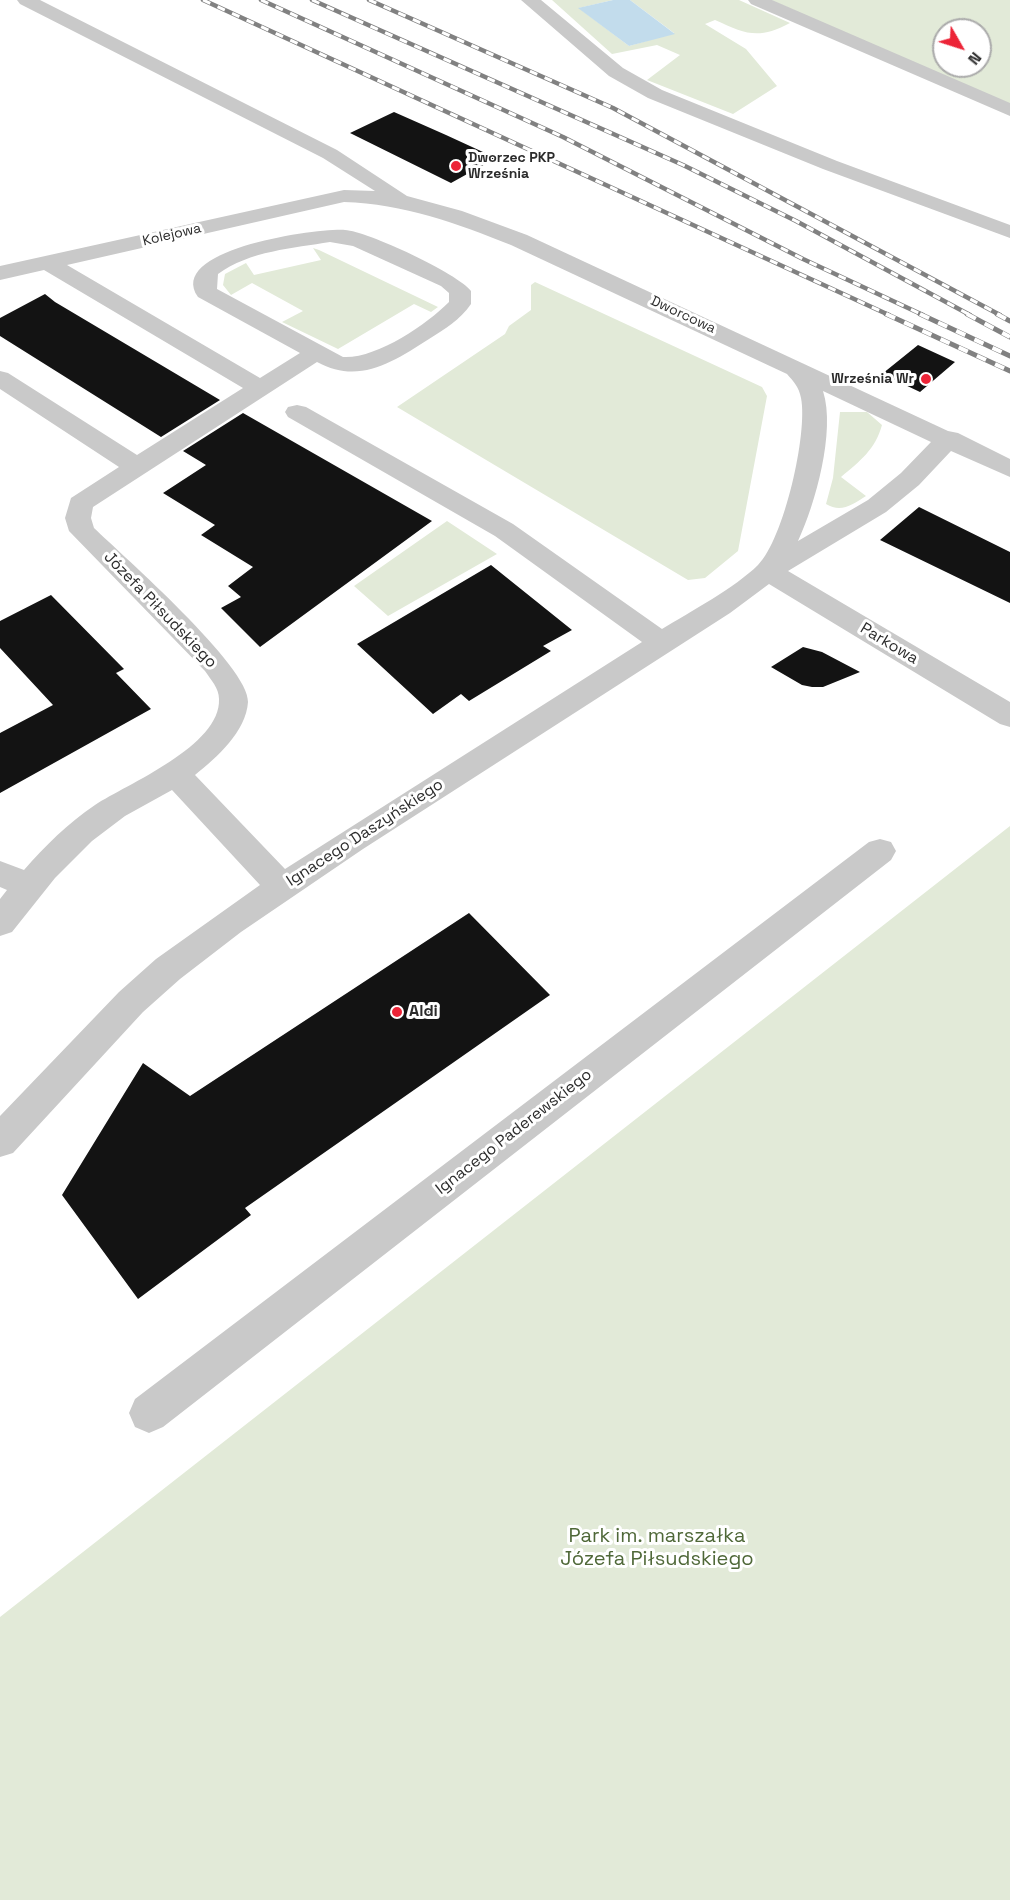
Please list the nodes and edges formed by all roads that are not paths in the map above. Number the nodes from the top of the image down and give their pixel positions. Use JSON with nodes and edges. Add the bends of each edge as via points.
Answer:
{"nodes":[{"id":1,"x":26,"y":0,"type":"edge"},
{"id":2,"x":530,"y":0,"type":"edge"},
{"id":3,"x":757,"y":0,"type":"edge"},
{"id":4,"x":1010,"y":110,"type":"edge"},
{"id":5,"x":344,"y":196,"type":"joint"},
{"id":6,"x":401,"y":199,"type":"junction"},
{"id":7,"x":1010,"y":231,"type":"edge"},
{"id":8,"x":47,"y":262,"type":"junction"},
{"id":9,"x":0,"y":273,"type":"edge"},
{"id":10,"x":316,"y":353,"type":"junction"},
{"id":11,"x":793,"y":366,"type":"junction"},
{"id":12,"x":0,"y":378,"type":"edge"},
{"id":13,"x":260,"y":388,"type":"junction"},
{"id":14,"x":297,"y":412,"type":"dead end"},
{"id":15,"x":949,"y":438,"type":"junction"},
{"id":16,"x":137,"y":467,"type":"junction"},
{"id":17,"x":1010,"y":469,"type":"edge"},
{"id":18,"x":768,"y":571,"type":"junction"},
{"id":19,"x":662,"y":643,"type":"junction"},
{"id":20,"x":1010,"y":716,"type":"edge"},
{"id":21,"x":176,"y":774,"type":"junction"},
{"id":22,"x":880,"y":851,"type":"dead end"},
{"id":23,"x":0,"y":874,"type":"edge"},
{"id":24,"x":29,"y":885,"type":"junction"},
{"id":25,"x":282,"y":887,"type":"junction"},
{"id":26,"x":0,"y":923,"type":"edge"},
{"id":27,"x":0,"y":1141,"type":"edge"},
{"id":28,"x":149,"y":1413,"type":"dead end"}],
"edges":[{"from":1,"to":6,"type":"street","via":[[330,154]]},
{"from":2,"to":7,"type":"street","via":[[616,72],[655,94],[830,165]]},
{"from":3,"to":4,"type":"street"},
{"from":5,"to":6,"type":"street","name":"Dworcowa"},
{"from":5,"to":8,"type":"street","name":"Kolejowa"},
{"from":6,"to":11,"type":"street","name":"Dworcowa","via":[[519,240]]},
{"from":8,"to":9,"type":"street","name":"Kolejowa"},
{"from":8,"to":13,"type":"street"},
{"from":10,"to":10,"type":"street","via":[[338,364],[381,359],[445,319],[460,304],[460,291],[449,281],[347,236],[256,251],[211,267],[204,279],[206,292]]},
{"from":10,"to":13,"type":"street"},
{"from":11,"to":15,"type":"street","name":"Dworcowa"},
{"from":11,"to":18,"type":"street","name":"Ignacego Daszyńskiego","via":[[810,387],[813,399],[808,477],[789,537]]},
{"from":12,"to":16,"type":"street"},
{"from":13,"to":16,"type":"street"},
{"from":14,"to":19,"type":"street","via":[[504,530]]},
{"from":15,"to":17,"type":"street","name":"Dworcowa"},
{"from":15,"to":18,"type":"street","name":"Ignacego Daszyńskiego","via":[[910,479],[877,506]]},
{"from":16,"to":21,"type":"street","name":"Józefa Piłsudskiego","via":[[80,504],[78,518],[82,531],[215,664],[231,688],[234,710],[214,742]]},
{"from":18,"to":19,"type":"street","name":"Ignacego Daszyńskiego"},
{"from":18,"to":20,"type":"street","name":"Parkowa"},
{"from":19,"to":25,"type":"street","name":"Ignacego Daszyńskiego"},
{"from":21,"to":24,"type":"street","via":[[95,821]]},
{"from":21,"to":25,"type":"street"},
{"from":22,"to":28,"type":"street","name":"Ignacego Paderewskiego"},
{"from":23,"to":24,"type":"street"},
{"from":24,"to":26,"type":"street"},
{"from":25,"to":27,"type":"street","name":"Ignacego Daszyńskiego","via":[[168,969],[131,1002]]}]}
